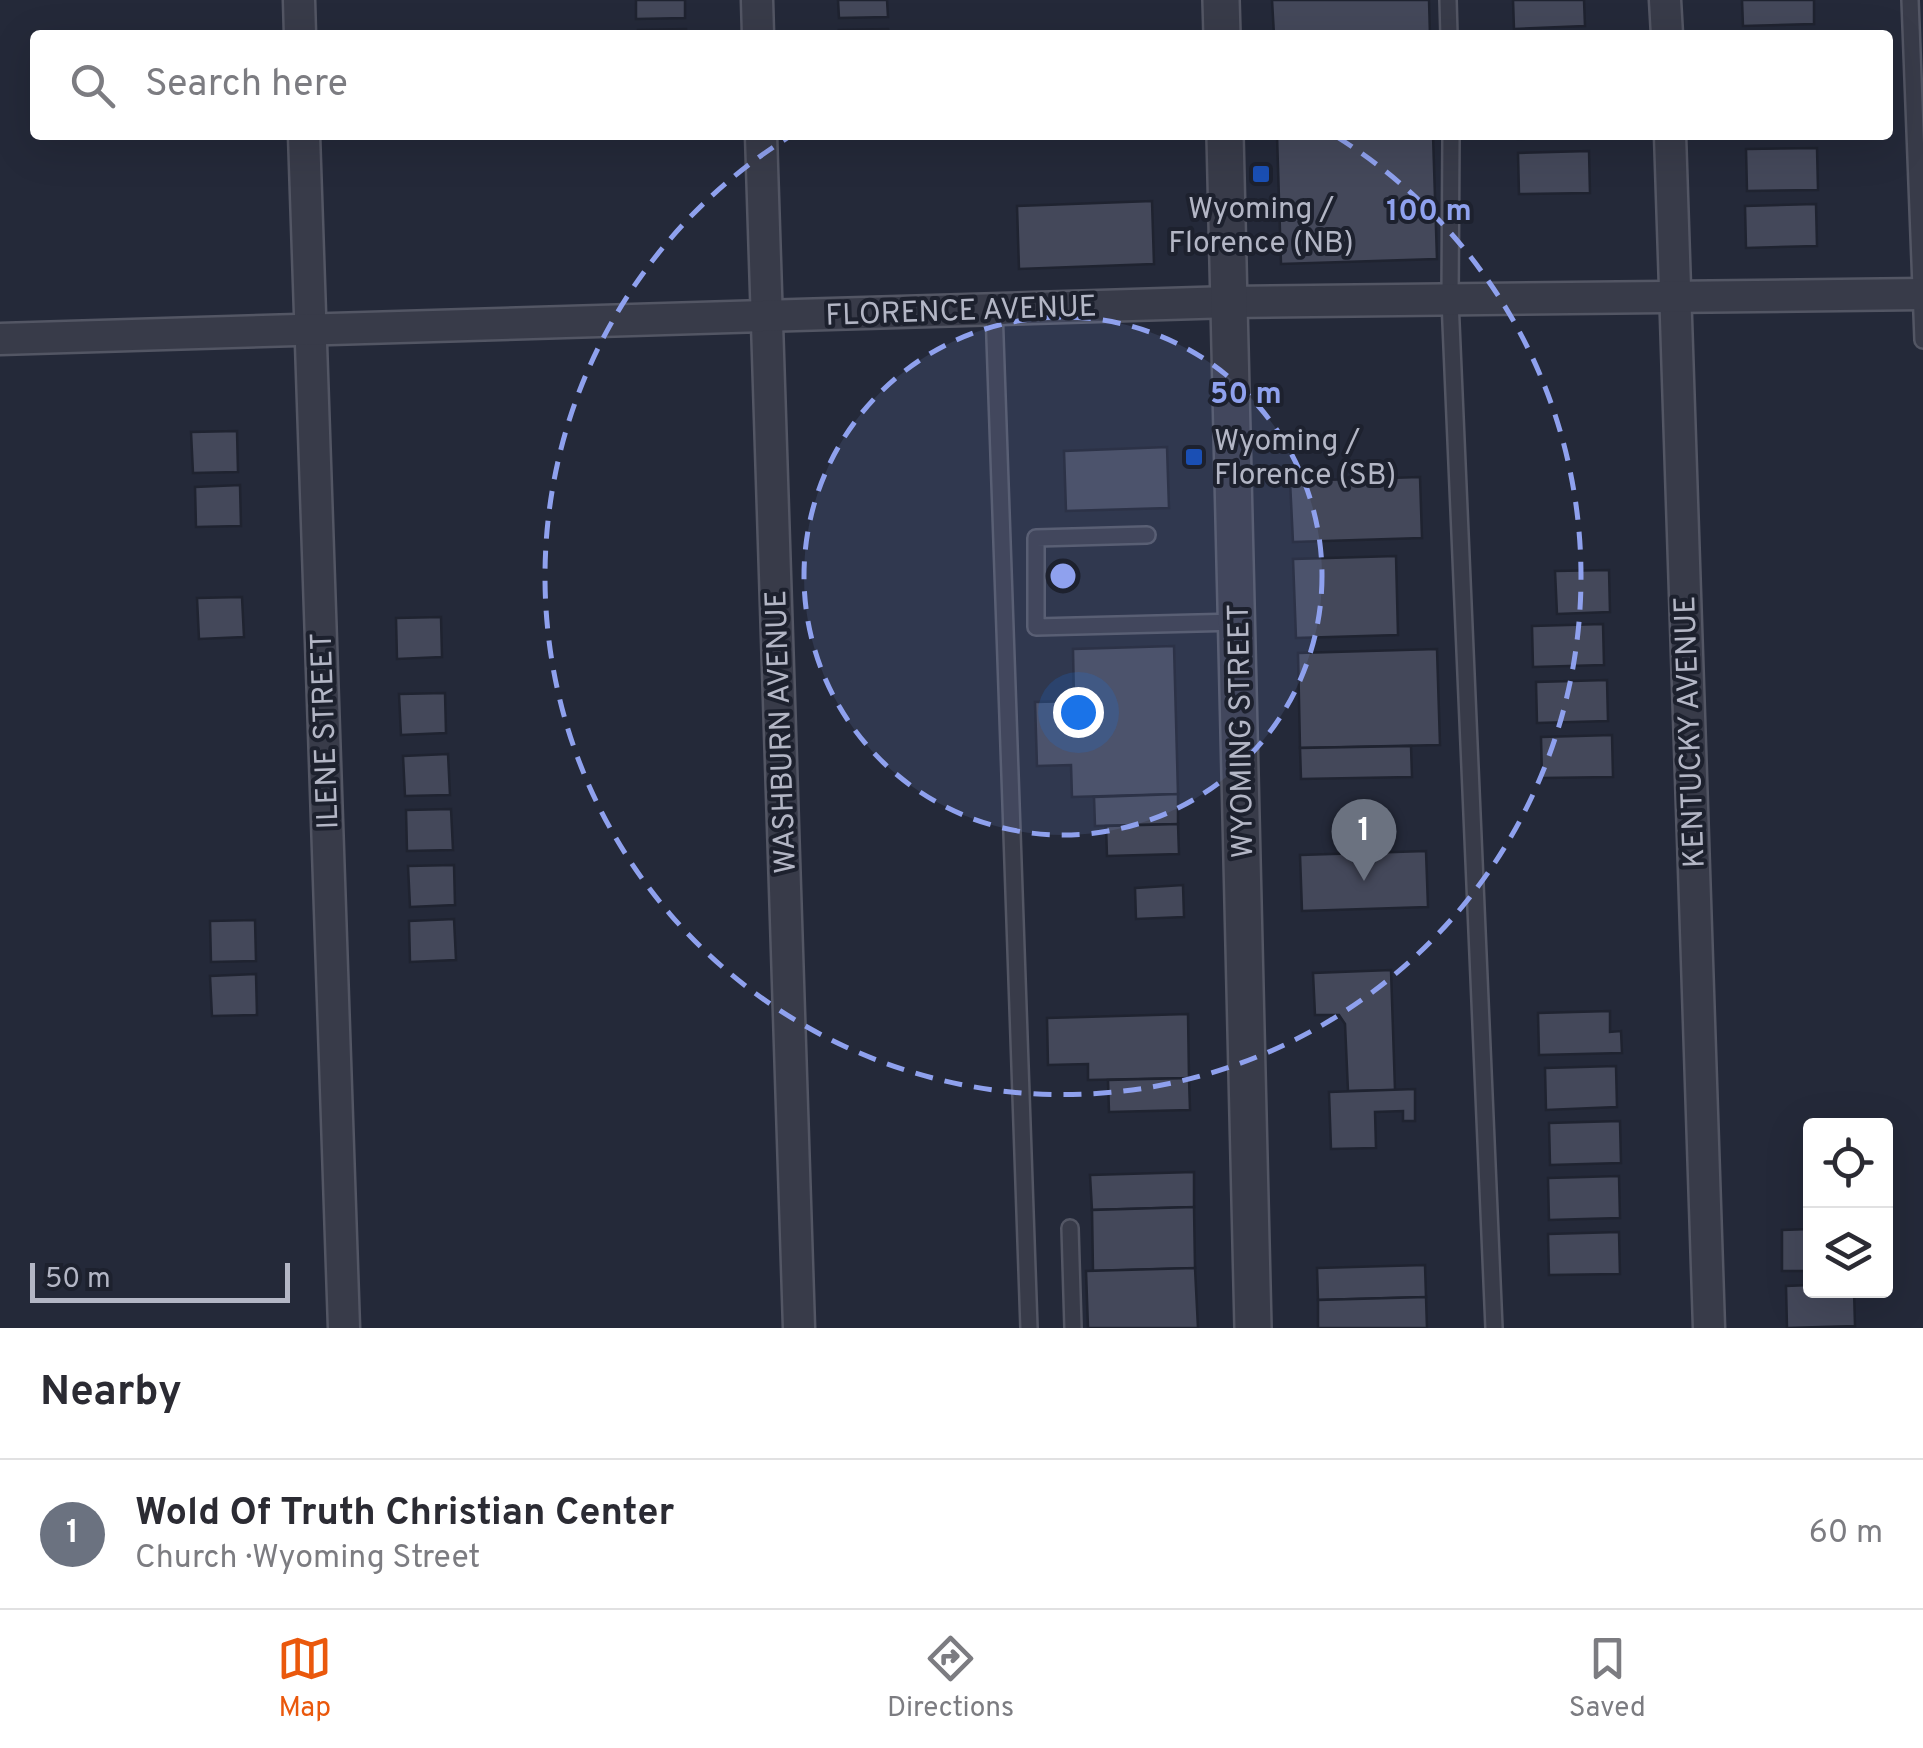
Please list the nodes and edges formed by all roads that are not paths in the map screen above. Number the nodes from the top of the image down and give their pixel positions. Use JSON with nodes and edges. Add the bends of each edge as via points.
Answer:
{"nodes":[{"id":1,"x":298,"y":0,"type":"edge"},
{"id":2,"x":757,"y":0,"type":"edge"},
{"id":3,"x":1221,"y":0,"type":"edge"},
{"id":4,"x":1448,"y":0,"type":"edge"},
{"id":5,"x":1666,"y":0,"type":"edge"},
{"id":6,"x":1910,"y":0,"type":"edge"},
{"id":7,"x":300,"y":30,"type":"edge"},
{"id":8,"x":758,"y":30,"type":"edge"},
{"id":9,"x":1222,"y":30,"type":"edge"},
{"id":10,"x":1448,"y":30,"type":"edge"},
{"id":11,"x":1666,"y":30,"type":"edge"},
{"id":12,"x":304,"y":140,"type":"edge"},
{"id":13,"x":761,"y":140,"type":"edge"},
{"id":14,"x":1226,"y":140,"type":"edge"},
{"id":15,"x":1451,"y":140,"type":"edge"},
{"id":16,"x":1670,"y":140,"type":"edge"},
{"id":17,"x":1922,"y":294,"type":"edge"},
{"id":18,"x":1675,"y":298,"type":"junction"},
{"id":19,"x":1450,"y":300,"type":"junction"},
{"id":20,"x":1231,"y":302,"type":"junction"},
{"id":21,"x":994,"y":309,"type":"junction"},
{"id":22,"x":766,"y":317,"type":"junction"},
{"id":23,"x":311,"y":329,"type":"junction"},
{"id":24,"x":0,"y":340,"type":"edge"},
{"id":25,"x":1923,"y":340,"type":"edge"},
{"id":26,"x":1147,"y":536,"type":"dead end"},
{"id":27,"x":1238,"y":622,"type":"junction"},
{"id":28,"x":1070,"y":1228,"type":"dead end"},
{"id":29,"x":344,"y":1328,"type":"edge"},
{"id":30,"x":800,"y":1328,"type":"edge"},
{"id":31,"x":1029,"y":1328,"type":"edge"},
{"id":32,"x":1072,"y":1328,"type":"edge"},
{"id":33,"x":1253,"y":1328,"type":"edge"},
{"id":34,"x":1494,"y":1328,"type":"edge"},
{"id":35,"x":1709,"y":1328,"type":"edge"}],
"edges":[{"from":1,"to":7,"type":"street"},
{"from":2,"to":8,"type":"street"},
{"from":3,"to":9,"type":"street"},
{"from":4,"to":10,"type":"lane"},
{"from":5,"to":11,"type":"street"},
{"from":6,"to":17,"type":"lane"},
{"from":12,"to":23,"type":"street","name":"ILENE STREET"},
{"from":13,"to":22,"type":"street","name":"WASHBURN AVENUE"},
{"from":14,"to":20,"type":"street","name":"WYOMING STREET"},
{"from":15,"to":19,"type":"lane"},
{"from":16,"to":18,"type":"street","name":"KENTUCKY AVENUE"},
{"from":17,"to":18,"type":"street","name":"FLORENCE AVENUE"},
{"from":17,"to":25,"type":"lane"},
{"from":18,"to":19,"type":"street","name":"FLORENCE AVENUE"},
{"from":18,"to":35,"type":"street","name":"KENTUCKY AVENUE"},
{"from":19,"to":20,"type":"street","name":"FLORENCE AVENUE"},
{"from":19,"to":34,"type":"lane"},
{"from":20,"to":21,"type":"street","name":"FLORENCE AVENUE"},
{"from":20,"to":27,"type":"street","name":"WYOMING STREET"},
{"from":21,"to":22,"type":"street","name":"FLORENCE AVENUE"},
{"from":21,"to":31,"type":"lane"},
{"from":22,"to":23,"type":"street","name":"FLORENCE AVENUE"},
{"from":22,"to":30,"type":"street","name":"WASHBURN AVENUE"},
{"from":23,"to":24,"type":"street","name":"FLORENCE AVENUE"},
{"from":23,"to":29,"type":"street","name":"ILENE STREET"},
{"from":26,"to":27,"type":"lane","via":[[1036,538],[1036,628]]},
{"from":27,"to":33,"type":"street","name":"WYOMING STREET"},
{"from":28,"to":32,"type":"lane"}]}
